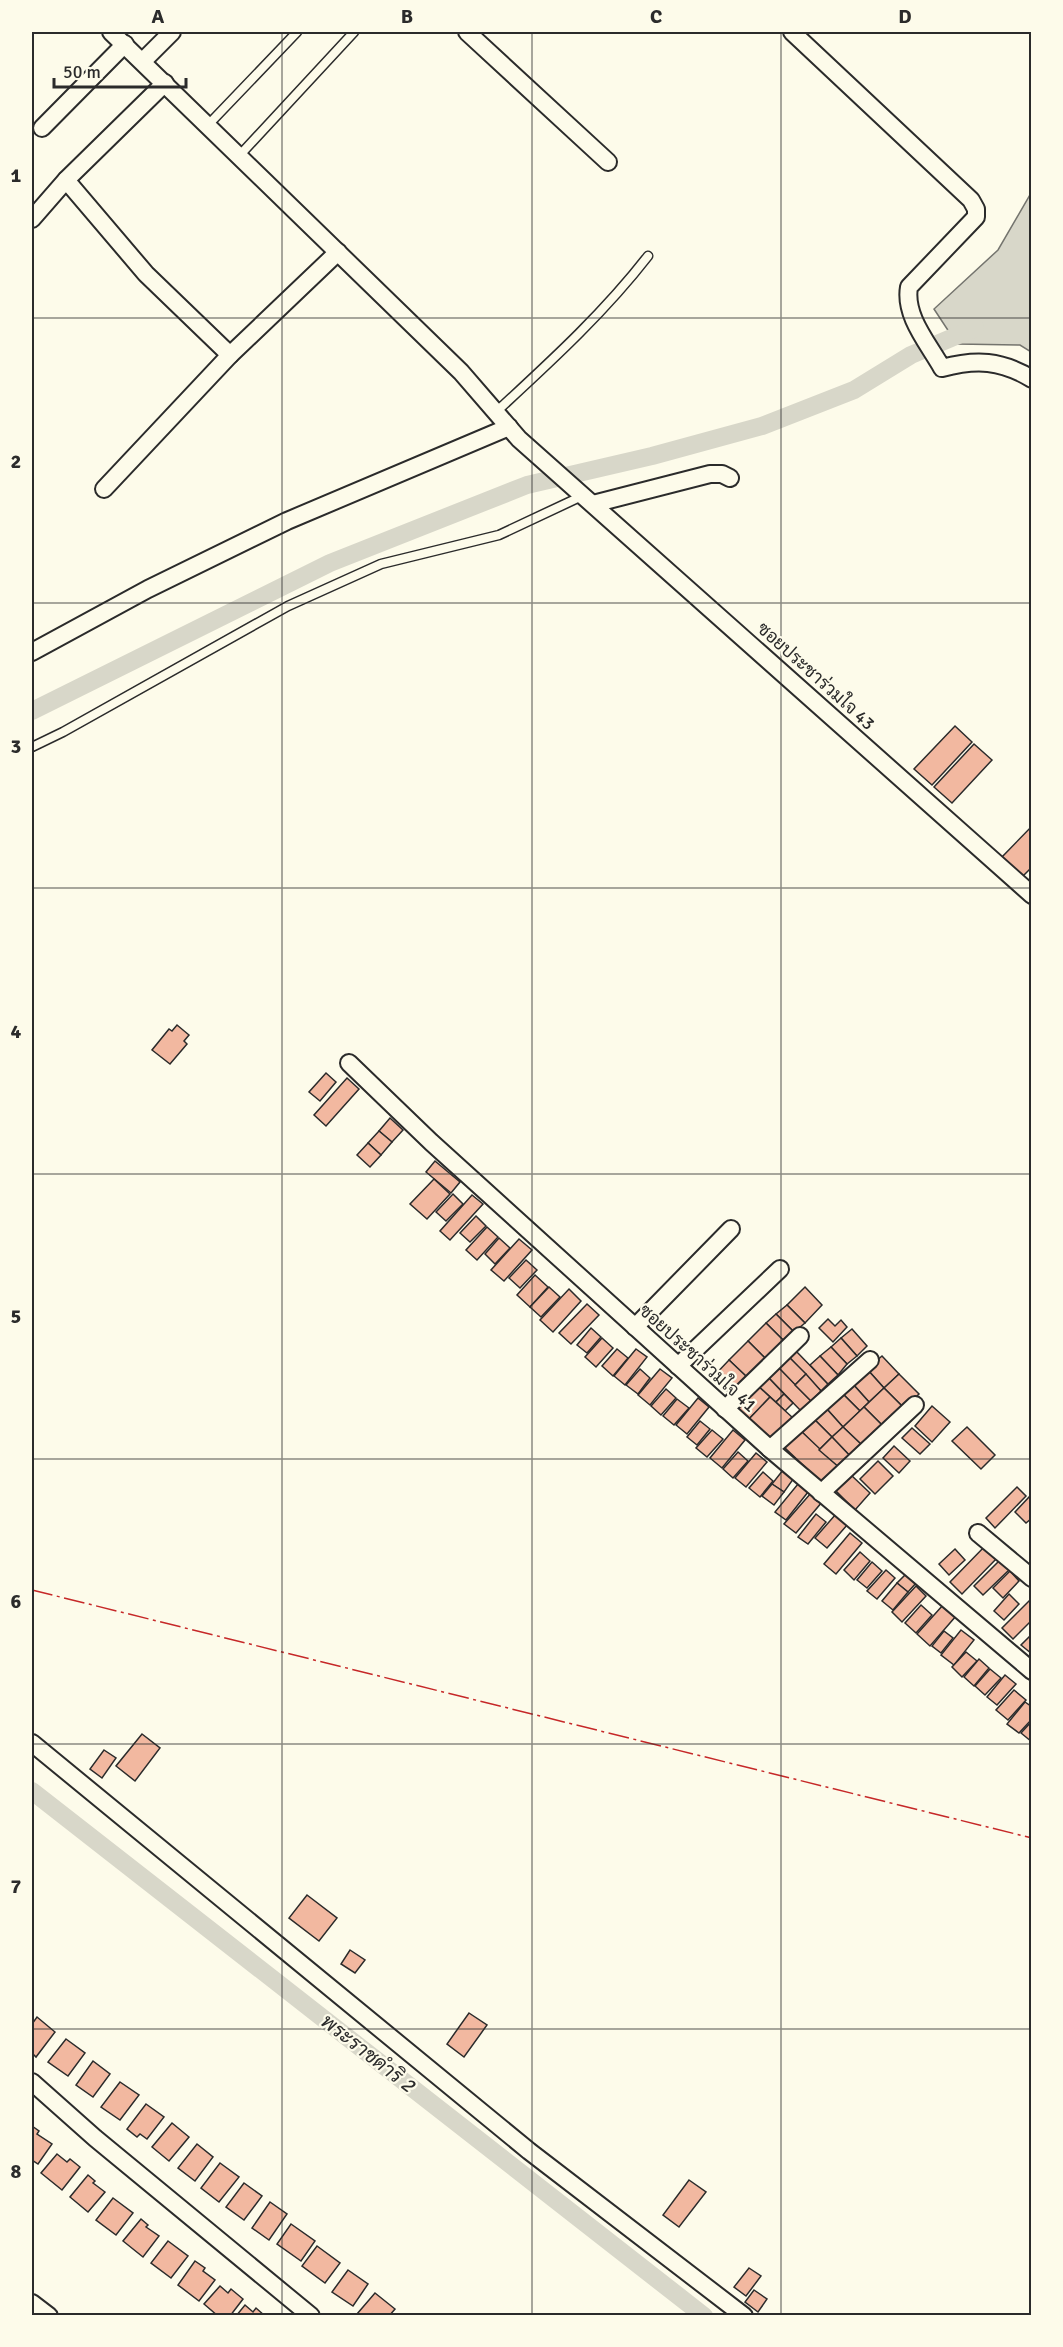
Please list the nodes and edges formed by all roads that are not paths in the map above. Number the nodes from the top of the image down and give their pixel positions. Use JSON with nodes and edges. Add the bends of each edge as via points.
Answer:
{"nodes":[{"id":1,"x":111,"y":32,"type":"edge"},
{"id":2,"x":172,"y":32,"type":"edge"},
{"id":3,"x":297,"y":32,"type":"edge"},
{"id":4,"x":354,"y":32,"type":"edge"},
{"id":5,"x":466,"y":32,"type":"edge"},
{"id":6,"x":792,"y":32,"type":"edge"},
{"id":7,"x":125,"y":44,"type":"junction"},
{"id":8,"x":142,"y":62,"type":"junction"},
{"id":9,"x":165,"y":83,"type":"junction"},
{"id":10,"x":208,"y":125,"type":"junction"},
{"id":11,"x":42,"y":128,"type":"dead end"},
{"id":12,"x":239,"y":156,"type":"junction"},
{"id":13,"x":608,"y":162,"type":"dead end"},
{"id":14,"x":66,"y":180,"type":"junction"},
{"id":15,"x":32,"y":219,"type":"edge"},
{"id":16,"x":338,"y":252,"type":"junction"},
{"id":17,"x":648,"y":256,"type":"dead end"},
{"id":18,"x":230,"y":355,"type":"junction"},
{"id":19,"x":1032,"y":379,"type":"edge"},
{"id":20,"x":496,"y":412,"type":"junction"},
{"id":21,"x":514,"y":433,"type":"junction"},
{"id":22,"x":730,"y":478,"type":"dead end"},
{"id":23,"x":104,"y":489,"type":"dead end"},
{"id":24,"x":583,"y":496,"type":"junction"},
{"id":25,"x":32,"y":652,"type":"edge"},
{"id":26,"x":32,"y":747,"type":"edge"},
{"id":27,"x":1032,"y":895,"type":"edge"},
{"id":28,"x":349,"y":1063,"type":"dead end"},
{"id":29,"x":731,"y":1229,"type":"dead end"},
{"id":30,"x":780,"y":1269,"type":"dead end"},
{"id":31,"x":635,"y":1327,"type":"junction"},
{"id":32,"x":800,"y":1336,"type":"dead end"},
{"id":33,"x":870,"y":1360,"type":"dead end"},
{"id":34,"x":678,"y":1366,"type":"junction"},
{"id":35,"x":915,"y":1405,"type":"dead end"},
{"id":36,"x":725,"y":1408,"type":"junction"},
{"id":37,"x":770,"y":1449,"type":"junction"},
{"id":38,"x":821,"y":1492,"type":"junction"},
{"id":39,"x":978,"y":1533,"type":"dead end"},
{"id":40,"x":1032,"y":1578,"type":"edge"},
{"id":41,"x":1032,"y":1671,"type":"edge"},
{"id":42,"x":32,"y":1743,"type":"edge"},
{"id":43,"x":32,"y":2082,"type":"edge"},
{"id":44,"x":32,"y":2302,"type":"edge"},
{"id":45,"x":307,"y":2314,"type":"edge"},
{"id":46,"x":49,"y":2316,"type":"edge"},
{"id":47,"x":744,"y":2316,"type":"edge"}],
"edges":[{"from":1,"to":7,"type":"street","name":"ซอยประชาร่วมใจ 43"},
{"from":2,"to":8,"type":"street"},
{"from":3,"to":10,"type":"lane"},
{"from":4,"to":12,"type":"lane"},
{"from":5,"to":13,"type":"street"},
{"from":6,"to":19,"type":"street","via":[[971,200],[976,209],[976,217],[909,287],[906,300],[942,368],[982,361],[1016,369]]},
{"from":7,"to":8,"type":"street","name":"ซอยประชาร่วมใจ 43"},
{"from":7,"to":11,"type":"street"},
{"from":8,"to":9,"type":"street","name":"ซอยประชาร่วมใจ 43"},
{"from":9,"to":10,"type":"street","name":"ซอยประชาร่วมใจ 43"},
{"from":9,"to":14,"type":"street"},
{"from":10,"to":12,"type":"street","name":"ซอยประชาร่วมใจ 43"},
{"from":12,"to":16,"type":"street","name":"ซอยประชาร่วมใจ 43"},
{"from":14,"to":15,"type":"street"},
{"from":14,"to":18,"type":"street","via":[[146,274]]},
{"from":16,"to":18,"type":"street"},
{"from":16,"to":20,"type":"street","name":"ซอยประชาร่วมใจ 43"},
{"from":17,"to":20,"type":"lane","via":[[563,350]]},
{"from":18,"to":23,"type":"street"},
{"from":20,"to":21,"type":"street","name":"ซอยประชาร่วมใจ 43"},
{"from":21,"to":24,"type":"street","name":"ซอยประชาร่วมใจ 43"},
{"from":21,"to":25,"type":"street","via":[[287,521],[148,589]]},
{"from":22,"to":24,"type":"street","via":[[710,474]]},
{"from":24,"to":26,"type":"lane","via":[[499,535],[381,564],[329,587]]},
{"from":24,"to":27,"type":"street","name":"ซอยประชาร่วมใจ 43"},
{"from":28,"to":31,"type":"street","name":"ซอยประชาร่วมใจ 41"},
{"from":29,"to":31,"type":"street"},
{"from":30,"to":34,"type":"street"},
{"from":31,"to":34,"type":"street","name":"ซอยประชาร่วมใจ 41"},
{"from":32,"to":36,"type":"street"},
{"from":33,"to":37,"type":"street"},
{"from":34,"to":36,"type":"street","name":"ซอยประชาร่วมใจ 41"},
{"from":35,"to":38,"type":"street"},
{"from":36,"to":37,"type":"street","name":"ซอยประชาร่วมใจ 41"},
{"from":37,"to":38,"type":"street","name":"ซอยประชาร่วมใจ 41"},
{"from":38,"to":41,"type":"street","name":"ซอยประชาร่วมใจ 41"},
{"from":39,"to":40,"type":"street"},
{"from":42,"to":47,"type":"street","via":[[529,2151]]},
{"from":43,"to":45,"type":"street"},
{"from":44,"to":46,"type":"street"}]}
